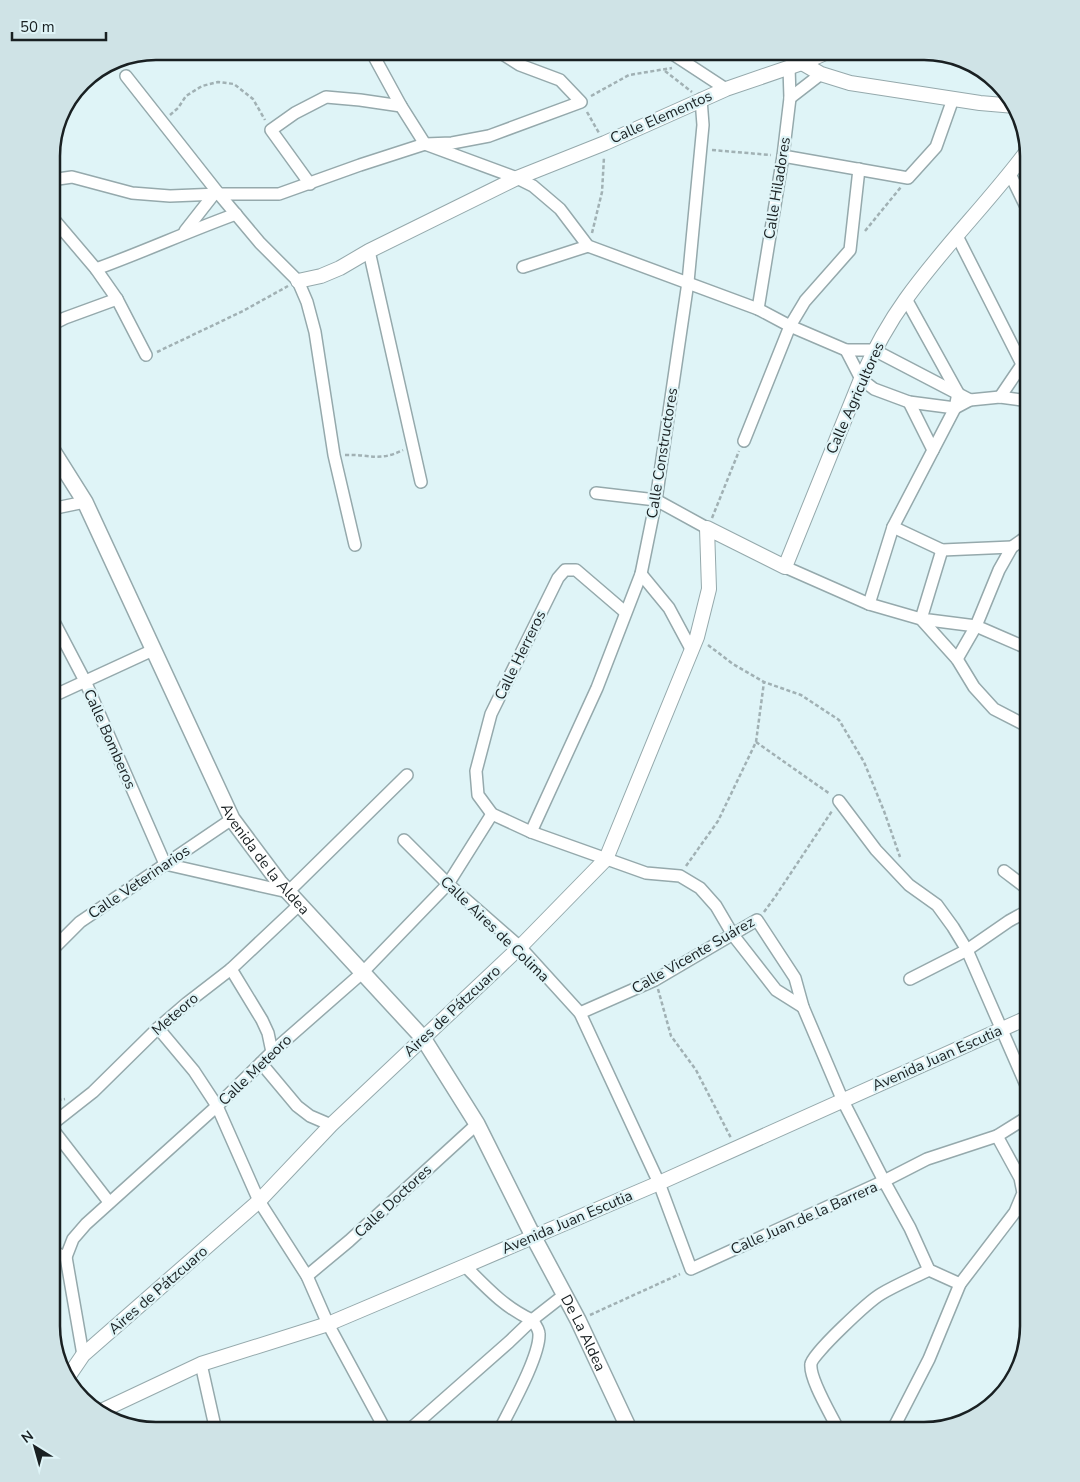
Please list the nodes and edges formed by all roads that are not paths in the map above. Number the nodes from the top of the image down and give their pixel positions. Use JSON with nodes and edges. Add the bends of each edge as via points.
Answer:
{"nodes":[{"id":1,"x":376,"y":60,"type":"edge"},
{"id":2,"x":511,"y":60,"type":"edge"},
{"id":3,"x":682,"y":60,"type":"edge"},
{"id":4,"x":808,"y":60,"type":"edge"},
{"id":5,"x":795,"y":65,"type":"junction"},
{"id":6,"x":821,"y":74,"type":"junction"},
{"id":7,"x":126,"y":76,"type":"dead end"},
{"id":8,"x":726,"y":89,"type":"junction"},
{"id":9,"x":790,"y":98,"type":"junction"},
{"id":10,"x":701,"y":99,"type":"junction"},
{"id":11,"x":953,"y":99,"type":"junction"},
{"id":12,"x":1005,"y":105,"type":"edge"},
{"id":13,"x":401,"y":106,"type":"junction"},
{"id":14,"x":425,"y":144,"type":"junction"},
{"id":15,"x":782,"y":156,"type":"junction"},
{"id":16,"x":1020,"y":160,"type":"edge"},
{"id":17,"x":859,"y":169,"type":"junction"},
{"id":18,"x":1010,"y":174,"type":"junction"},
{"id":19,"x":517,"y":178,"type":"junction"},
{"id":20,"x":60,"y":179,"type":"edge"},
{"id":21,"x":310,"y":184,"type":"junction"},
{"id":22,"x":216,"y":194,"type":"junction"},
{"id":23,"x":1020,"y":195,"type":"edge"},
{"id":24,"x":236,"y":214,"type":"junction"},
{"id":25,"x":60,"y":226,"type":"edge"},
{"id":26,"x":184,"y":233,"type":"junction"},
{"id":27,"x":957,"y":236,"type":"junction"},
{"id":28,"x":588,"y":246,"type":"junction"},
{"id":29,"x":369,"y":251,"type":"junction"},
{"id":30,"x":523,"y":267,"type":"dead end"},
{"id":31,"x":96,"y":269,"type":"junction"},
{"id":32,"x":298,"y":281,"type":"junction"},
{"id":33,"x":688,"y":282,"type":"junction"},
{"id":34,"x":117,"y":299,"type":"junction"},
{"id":35,"x":906,"y":299,"type":"junction"},
{"id":36,"x":758,"y":309,"type":"junction"},
{"id":37,"x":60,"y":321,"type":"edge"},
{"id":38,"x":790,"y":326,"type":"junction"},
{"id":39,"x":846,"y":350,"type":"junction"},
{"id":40,"x":874,"y":350,"type":"junction"},
{"id":41,"x":1020,"y":354,"type":"edge"},
{"id":42,"x":146,"y":356,"type":"road end"},
{"id":43,"x":1020,"y":370,"type":"edge"},
{"id":44,"x":861,"y":379,"type":"junction"},
{"id":45,"x":958,"y":393,"type":"junction"},
{"id":46,"x":1000,"y":397,"type":"junction"},
{"id":47,"x":1020,"y":399,"type":"edge"},
{"id":48,"x":970,"y":400,"type":"junction"},
{"id":49,"x":909,"y":402,"type":"junction"},
{"id":50,"x":956,"y":408,"type":"junction"},
{"id":51,"x":744,"y":440,"type":"road end"},
{"id":52,"x":933,"y":450,"type":"junction"},
{"id":53,"x":60,"y":462,"type":"edge"},
{"id":54,"x":421,"y":482,"type":"dead end"},
{"id":55,"x":596,"y":493,"type":"dead end"},
{"id":56,"x":656,"y":500,"type":"junction"},
{"id":57,"x":85,"y":502,"type":"junction"},
{"id":58,"x":60,"y":508,"type":"edge"},
{"id":59,"x":893,"y":527,"type":"junction"},
{"id":60,"x":707,"y":528,"type":"junction"},
{"id":61,"x":1020,"y":541,"type":"edge"},
{"id":62,"x":355,"y":545,"type":"dead end"},
{"id":63,"x":1012,"y":547,"type":"junction"},
{"id":64,"x":942,"y":550,"type":"junction"},
{"id":65,"x":785,"y":567,"type":"junction"},
{"id":66,"x":641,"y":574,"type":"junction"},
{"id":67,"x":869,"y":604,"type":"junction"},
{"id":68,"x":625,"y":612,"type":"junction"},
{"id":69,"x":921,"y":619,"type":"junction"},
{"id":70,"x":976,"y":626,"type":"junction"},
{"id":71,"x":60,"y":633,"type":"edge"},
{"id":72,"x":694,"y":643,"type":"junction"},
{"id":73,"x":1020,"y":645,"type":"edge"},
{"id":74,"x":153,"y":650,"type":"junction"},
{"id":75,"x":957,"y":659,"type":"junction"},
{"id":76,"x":85,"y":681,"type":"junction"},
{"id":77,"x":60,"y":693,"type":"edge"},
{"id":78,"x":1020,"y":722,"type":"edge"},
{"id":79,"x":407,"y":775,"type":"dead end"},
{"id":80,"x":839,"y":801,"type":"road end"},
{"id":81,"x":492,"y":814,"type":"junction"},
{"id":82,"x":232,"y":819,"type":"junction"},
{"id":83,"x":531,"y":832,"type":"junction"},
{"id":84,"x":404,"y":840,"type":"dead end"},
{"id":85,"x":606,"y":860,"type":"junction"},
{"id":86,"x":165,"y":864,"type":"junction"},
{"id":87,"x":1004,"y":871,"type":"dead end"},
{"id":88,"x":1020,"y":883,"type":"edge"},
{"id":89,"x":448,"y":884,"type":"junction"},
{"id":90,"x":288,"y":892,"type":"junction"},
{"id":91,"x":300,"y":904,"type":"junction"},
{"id":92,"x":1020,"y":914,"type":"edge"},
{"id":93,"x":733,"y":935,"type":"junction"},
{"id":94,"x":60,"y":942,"type":"edge"},
{"id":95,"x":520,"y":947,"type":"junction"},
{"id":96,"x":967,"y":950,"type":"junction"},
{"id":97,"x":231,"y":969,"type":"junction"},
{"id":98,"x":362,"y":973,"type":"junction"},
{"id":99,"x":910,"y":979,"type":"dead end"},
{"id":100,"x":802,"y":1007,"type":"junction"},
{"id":101,"x":580,"y":1013,"type":"junction"},
{"id":102,"x":1020,"y":1021,"type":"edge"},
{"id":103,"x":158,"y":1028,"type":"junction"},
{"id":104,"x":1001,"y":1030,"type":"junction"},
{"id":105,"x":424,"y":1038,"type":"junction"},
{"id":106,"x":272,"y":1052,"type":"junction"},
{"id":107,"x":261,"y":1063,"type":"junction"},
{"id":108,"x":1020,"y":1072,"type":"edge"},
{"id":109,"x":843,"y":1101,"type":"junction"},
{"id":110,"x":217,"y":1106,"type":"junction"},
{"id":111,"x":60,"y":1119,"type":"edge"},
{"id":112,"x":1020,"y":1122,"type":"edge"},
{"id":113,"x":477,"y":1124,"type":"junction"},
{"id":114,"x":331,"y":1126,"type":"junction"},
{"id":115,"x":997,"y":1136,"type":"junction"},
{"id":116,"x":60,"y":1138,"type":"edge"},
{"id":117,"x":1020,"y":1178,"type":"edge"},
{"id":118,"x":659,"y":1182,"type":"junction"},
{"id":119,"x":884,"y":1182,"type":"junction"},
{"id":120,"x":1020,"y":1199,"type":"edge"},
{"id":121,"x":259,"y":1201,"type":"junction"},
{"id":122,"x":109,"y":1202,"type":"junction"},
{"id":123,"x":532,"y":1236,"type":"junction"},
{"id":124,"x":60,"y":1255,"type":"edge"},
{"id":125,"x":66,"y":1257,"type":"junction"},
{"id":126,"x":466,"y":1266,"type":"junction"},
{"id":127,"x":691,"y":1269,"type":"joint"},
{"id":128,"x":929,"y":1270,"type":"junction"},
{"id":129,"x":307,"y":1276,"type":"junction"},
{"id":130,"x":960,"y":1284,"type":"junction"},
{"id":131,"x":564,"y":1295,"type":"junction"},
{"id":132,"x":532,"y":1320,"type":"junction"},
{"id":133,"x":328,"y":1324,"type":"junction"},
{"id":134,"x":83,"y":1355,"type":"junction"},
{"id":135,"x":201,"y":1364,"type":"junction"},
{"id":136,"x":72,"y":1372,"type":"edge"},
{"id":137,"x":107,"y":1408,"type":"edge"},
{"id":138,"x":214,"y":1422,"type":"edge"},
{"id":139,"x":381,"y":1422,"type":"edge"},
{"id":140,"x":418,"y":1422,"type":"edge"},
{"id":141,"x":503,"y":1422,"type":"edge"},
{"id":142,"x":626,"y":1422,"type":"edge"},
{"id":143,"x":835,"y":1422,"type":"edge"},
{"id":144,"x":897,"y":1422,"type":"edge"}],
"edges":[{"from":1,"to":13,"type":"street"},
{"from":2,"to":14,"type":"street","via":[[560,80],[581,102],[489,136]]},
{"from":3,"to":8,"type":"street"},
{"from":4,"to":5,"type":"street","name":"Calle Elementos"},
{"from":5,"to":6,"type":"street"},
{"from":5,"to":8,"type":"street","name":"Calle Elementos"},
{"from":5,"to":9,"type":"street","name":"Calle Hiladores"},
{"from":6,"to":9,"type":"street"},
{"from":6,"to":11,"type":"street","via":[[850,83]]},
{"from":7,"to":22,"type":"street"},
{"from":8,"to":10,"type":"street","name":"Calle Elementos"},
{"from":9,"to":15,"type":"street","name":"Calle Hiladores"},
{"from":10,"to":19,"type":"street","name":"Calle Elementos","via":[[654,122]]},
{"from":10,"to":33,"type":"street","name":"Calle Constructores","via":[[703,125]]},
{"from":11,"to":12,"type":"street"},
{"from":11,"to":17,"type":"street","via":[[936,147],[908,178]]},
{"from":13,"to":14,"type":"street"},
{"from":13,"to":21,"type":"street","via":[[326,97],[271,130]]},
{"from":14,"to":19,"type":"street"},
{"from":14,"to":21,"type":"street"},
{"from":15,"to":17,"type":"street"},
{"from":15,"to":36,"type":"street","name":"Calle Hiladores"},
{"from":16,"to":18,"type":"street","name":"Calle Agricultores"},
{"from":17,"to":38,"type":"street","via":[[850,250],[804,301]]},
{"from":18,"to":23,"type":"street"},
{"from":18,"to":27,"type":"street","name":"Calle Agricultores"},
{"from":19,"to":28,"type":"street","via":[[533,186],[560,209]]},
{"from":19,"to":29,"type":"street"},
{"from":20,"to":22,"type":"street","via":[[72,178],[132,193],[170,196]]},
{"from":21,"to":22,"type":"street","via":[[279,194]]},
{"from":22,"to":24,"type":"street"},
{"from":22,"to":26,"type":"street"},
{"from":24,"to":26,"type":"street"},
{"from":24,"to":32,"type":"street"},
{"from":25,"to":31,"type":"street"},
{"from":26,"to":31,"type":"street"},
{"from":27,"to":35,"type":"street","name":"Calle Agricultores"},
{"from":27,"to":41,"type":"street"},
{"from":28,"to":30,"type":"street"},
{"from":28,"to":33,"type":"street"},
{"from":29,"to":32,"type":"street","via":[[321,276]]},
{"from":29,"to":54,"type":"street"},
{"from":31,"to":34,"type":"street"},
{"from":32,"to":62,"type":"street","via":[[315,332],[334,455]]},
{"from":33,"to":36,"type":"street"},
{"from":33,"to":56,"type":"street","name":"Calle Constructores"},
{"from":34,"to":37,"type":"street"},
{"from":34,"to":42,"type":"street"},
{"from":35,"to":40,"type":"street","name":"Calle Agricultores"},
{"from":35,"to":45,"type":"street"},
{"from":36,"to":38,"type":"street"},
{"from":38,"to":39,"type":"street"},
{"from":38,"to":51,"type":"street"},
{"from":39,"to":40,"type":"street"},
{"from":39,"to":44,"type":"street"},
{"from":40,"to":44,"type":"street","name":"Calle Agricultores"},
{"from":40,"to":45,"type":"street"},
{"from":43,"to":46,"type":"street"},
{"from":44,"to":49,"type":"street","via":[[874,389]]},
{"from":44,"to":65,"type":"street","name":"Calle Agricultores"},
{"from":45,"to":48,"type":"street"},
{"from":45,"to":50,"type":"street"},
{"from":46,"to":47,"type":"street"},
{"from":46,"to":48,"type":"street"},
{"from":48,"to":50,"type":"street"},
{"from":49,"to":50,"type":"street"},
{"from":49,"to":52,"type":"street"},
{"from":50,"to":52,"type":"street"},
{"from":52,"to":59,"type":"street"},
{"from":53,"to":57,"type":"main road","name":"Avenida de la Aldea"},
{"from":55,"to":56,"type":"street"},
{"from":56,"to":60,"type":"street"},
{"from":56,"to":66,"type":"street","name":"Calle Constructores"},
{"from":57,"to":58,"type":"street"},
{"from":57,"to":74,"type":"main road","name":"Avenida de la Aldea"},
{"from":59,"to":64,"type":"street"},
{"from":59,"to":67,"type":"street"},
{"from":60,"to":65,"type":"street"},
{"from":60,"to":72,"type":"street","name":"Aires de Pátzcuaro","via":[[709,589]]},
{"from":61,"to":63,"type":"street"},
{"from":63,"to":64,"type":"street"},
{"from":63,"to":70,"type":"street"},
{"from":64,"to":69,"type":"street"},
{"from":65,"to":67,"type":"street"},
{"from":66,"to":68,"type":"street","name":"Calle Constructores"},
{"from":66,"to":72,"type":"street"},
{"from":67,"to":69,"type":"street"},
{"from":68,"to":81,"type":"street","name":"Calle Herreros","via":[[576,570],[565,570],[558,578],[490,714],[476,771],[478,795]]},
{"from":68,"to":83,"type":"street","name":"Calle Constructores","via":[[597,688]]},
{"from":69,"to":70,"type":"street"},
{"from":69,"to":75,"type":"street"},
{"from":70,"to":73,"type":"street"},
{"from":70,"to":75,"type":"street"},
{"from":71,"to":76,"type":"street","name":"Calle Bomberos"},
{"from":72,"to":85,"type":"street","name":"Aires de Pátzcuaro"},
{"from":74,"to":76,"type":"street"},
{"from":74,"to":82,"type":"main road","name":"Avenida de la Aldea"},
{"from":75,"to":78,"type":"street","via":[[974,687],[994,709]]},
{"from":76,"to":77,"type":"street"},
{"from":76,"to":86,"type":"street","name":"Calle Bomberos"},
{"from":79,"to":90,"type":"street"},
{"from":80,"to":96,"type":"street","via":[[876,850],[909,885],[937,905]]},
{"from":81,"to":83,"type":"street"},
{"from":81,"to":89,"type":"street","name":"Calle Meteoro"},
{"from":82,"to":86,"type":"street","name":"Calle Veterinarios"},
{"from":82,"to":90,"type":"main road","name":"Avenida de la Aldea"},
{"from":83,"to":85,"type":"street"},
{"from":84,"to":89,"type":"street","name":"Calle Aires de Colima"},
{"from":85,"to":93,"type":"street","via":[[646,873],[680,876],[700,888],[716,906]]},
{"from":85,"to":95,"type":"street","name":"Aires de Pátzcuaro"},
{"from":86,"to":90,"type":"street"},
{"from":86,"to":94,"type":"street","name":"Calle Veterinarios","via":[[80,922]]},
{"from":87,"to":88,"type":"street"},
{"from":89,"to":95,"type":"street","name":"Calle Aires de Colima"},
{"from":89,"to":98,"type":"street","name":"Calle Meteoro"},
{"from":90,"to":91,"type":"main road","name":"Avenida de la Aldea"},
{"from":91,"to":97,"type":"street","name":"Meteoro"},
{"from":91,"to":98,"type":"main road","name":"Avenida de la Aldea"},
{"from":92,"to":96,"type":"street"},
{"from":93,"to":100,"type":"street","via":[[776,990]]},
{"from":93,"to":100,"type":"street","name":"Calle Vicente Suárez","via":[[757,920],[796,978]]},
{"from":93,"to":101,"type":"street","name":"Calle Vicente Suárez","via":[[655,980]]},
{"from":95,"to":101,"type":"street","name":"Calle Aires de Colima"},
{"from":95,"to":105,"type":"street","name":"Aires de Pátzcuaro"},
{"from":96,"to":99,"type":"street"},
{"from":96,"to":104,"type":"street"},
{"from":97,"to":103,"type":"street","name":"Meteoro"},
{"from":97,"to":106,"type":"street","via":[[262,1020]]},
{"from":98,"to":105,"type":"main road","name":"Avenida de la Aldea"},
{"from":98,"to":106,"type":"street","name":"Calle Meteoro"},
{"from":100,"to":109,"type":"street"},
{"from":101,"to":118,"type":"street","name":"Calle Aires de Colima"},
{"from":102,"to":104,"type":"street","name":"Avenida Juan Escutia"},
{"from":103,"to":110,"type":"street","via":[[194,1071]]},
{"from":103,"to":111,"type":"street","name":"Meteoro","via":[[93,1092]]},
{"from":104,"to":108,"type":"street"},
{"from":104,"to":109,"type":"street","name":"Avenida Juan Escutia"},
{"from":105,"to":113,"type":"main road","name":"Avenida de la Aldea"},
{"from":105,"to":114,"type":"street","name":"Aires de Pátzcuaro"},
{"from":106,"to":107,"type":"street","name":"Calle Meteoro"},
{"from":107,"to":110,"type":"street","name":"Calle Meteoro"},
{"from":107,"to":114,"type":"street","via":[[297,1106]]},
{"from":109,"to":118,"type":"street","name":"Avenida Juan Escutia"},
{"from":109,"to":119,"type":"street"},
{"from":110,"to":121,"type":"street"},
{"from":110,"to":122,"type":"street","name":"Calle Meteoro"},
{"from":112,"to":115,"type":"street","name":"Calle Juan de la Barrera"},
{"from":113,"to":123,"type":"main road","name":"Avenida de la Aldea"},
{"from":113,"to":129,"type":"street","name":"Calle Doctores"},
{"from":114,"to":121,"type":"street","name":"Aires de Pátzcuaro"},
{"from":115,"to":117,"type":"street"},
{"from":115,"to":119,"type":"street","name":"Calle Juan de la Barrera","via":[[927,1158]]},
{"from":116,"to":122,"type":"street"},
{"from":118,"to":123,"type":"street","name":"Avenida Juan Escutia"},
{"from":118,"to":127,"type":"street","name":"Calle Aires de Colima"},
{"from":119,"to":127,"type":"street","name":"Calle Juan de la Barrera"},
{"from":119,"to":128,"type":"street"},
{"from":120,"to":130,"type":"street"},
{"from":121,"to":129,"type":"street"},
{"from":121,"to":134,"type":"street","name":"Aires de Pátzcuaro"},
{"from":122,"to":125,"type":"street","name":"Calle Meteoro","via":[[72,1239]]},
{"from":123,"to":126,"type":"street","name":"Avenida Juan Escutia"},
{"from":123,"to":131,"type":"main road","name":"De La Aldea"},
{"from":124,"to":125,"type":"street"},
{"from":125,"to":134,"type":"street"},
{"from":126,"to":132,"type":"street","via":[[498,1299]]},
{"from":126,"to":133,"type":"street","name":"Avenida Juan Escutia"},
{"from":128,"to":130,"type":"street"},
{"from":128,"to":143,"type":"street","via":[[880,1295],[840,1329],[811,1362],[811,1373]]},
{"from":129,"to":133,"type":"street"},
{"from":130,"to":144,"type":"street","via":[[929,1359]]},
{"from":131,"to":132,"type":"street"},
{"from":131,"to":142,"type":"main road","name":"De La Aldea"},
{"from":132,"to":140,"type":"street"},
{"from":132,"to":141,"type":"street","via":[[539,1331],[538,1347]]},
{"from":133,"to":135,"type":"street","name":"Avenida Juan Escutia"},
{"from":133,"to":139,"type":"street"},
{"from":134,"to":136,"type":"street","name":"Aires de Pátzcuaro"},
{"from":135,"to":137,"type":"street","name":"Avenida Juan Escutia"},
{"from":135,"to":138,"type":"street"}]}
